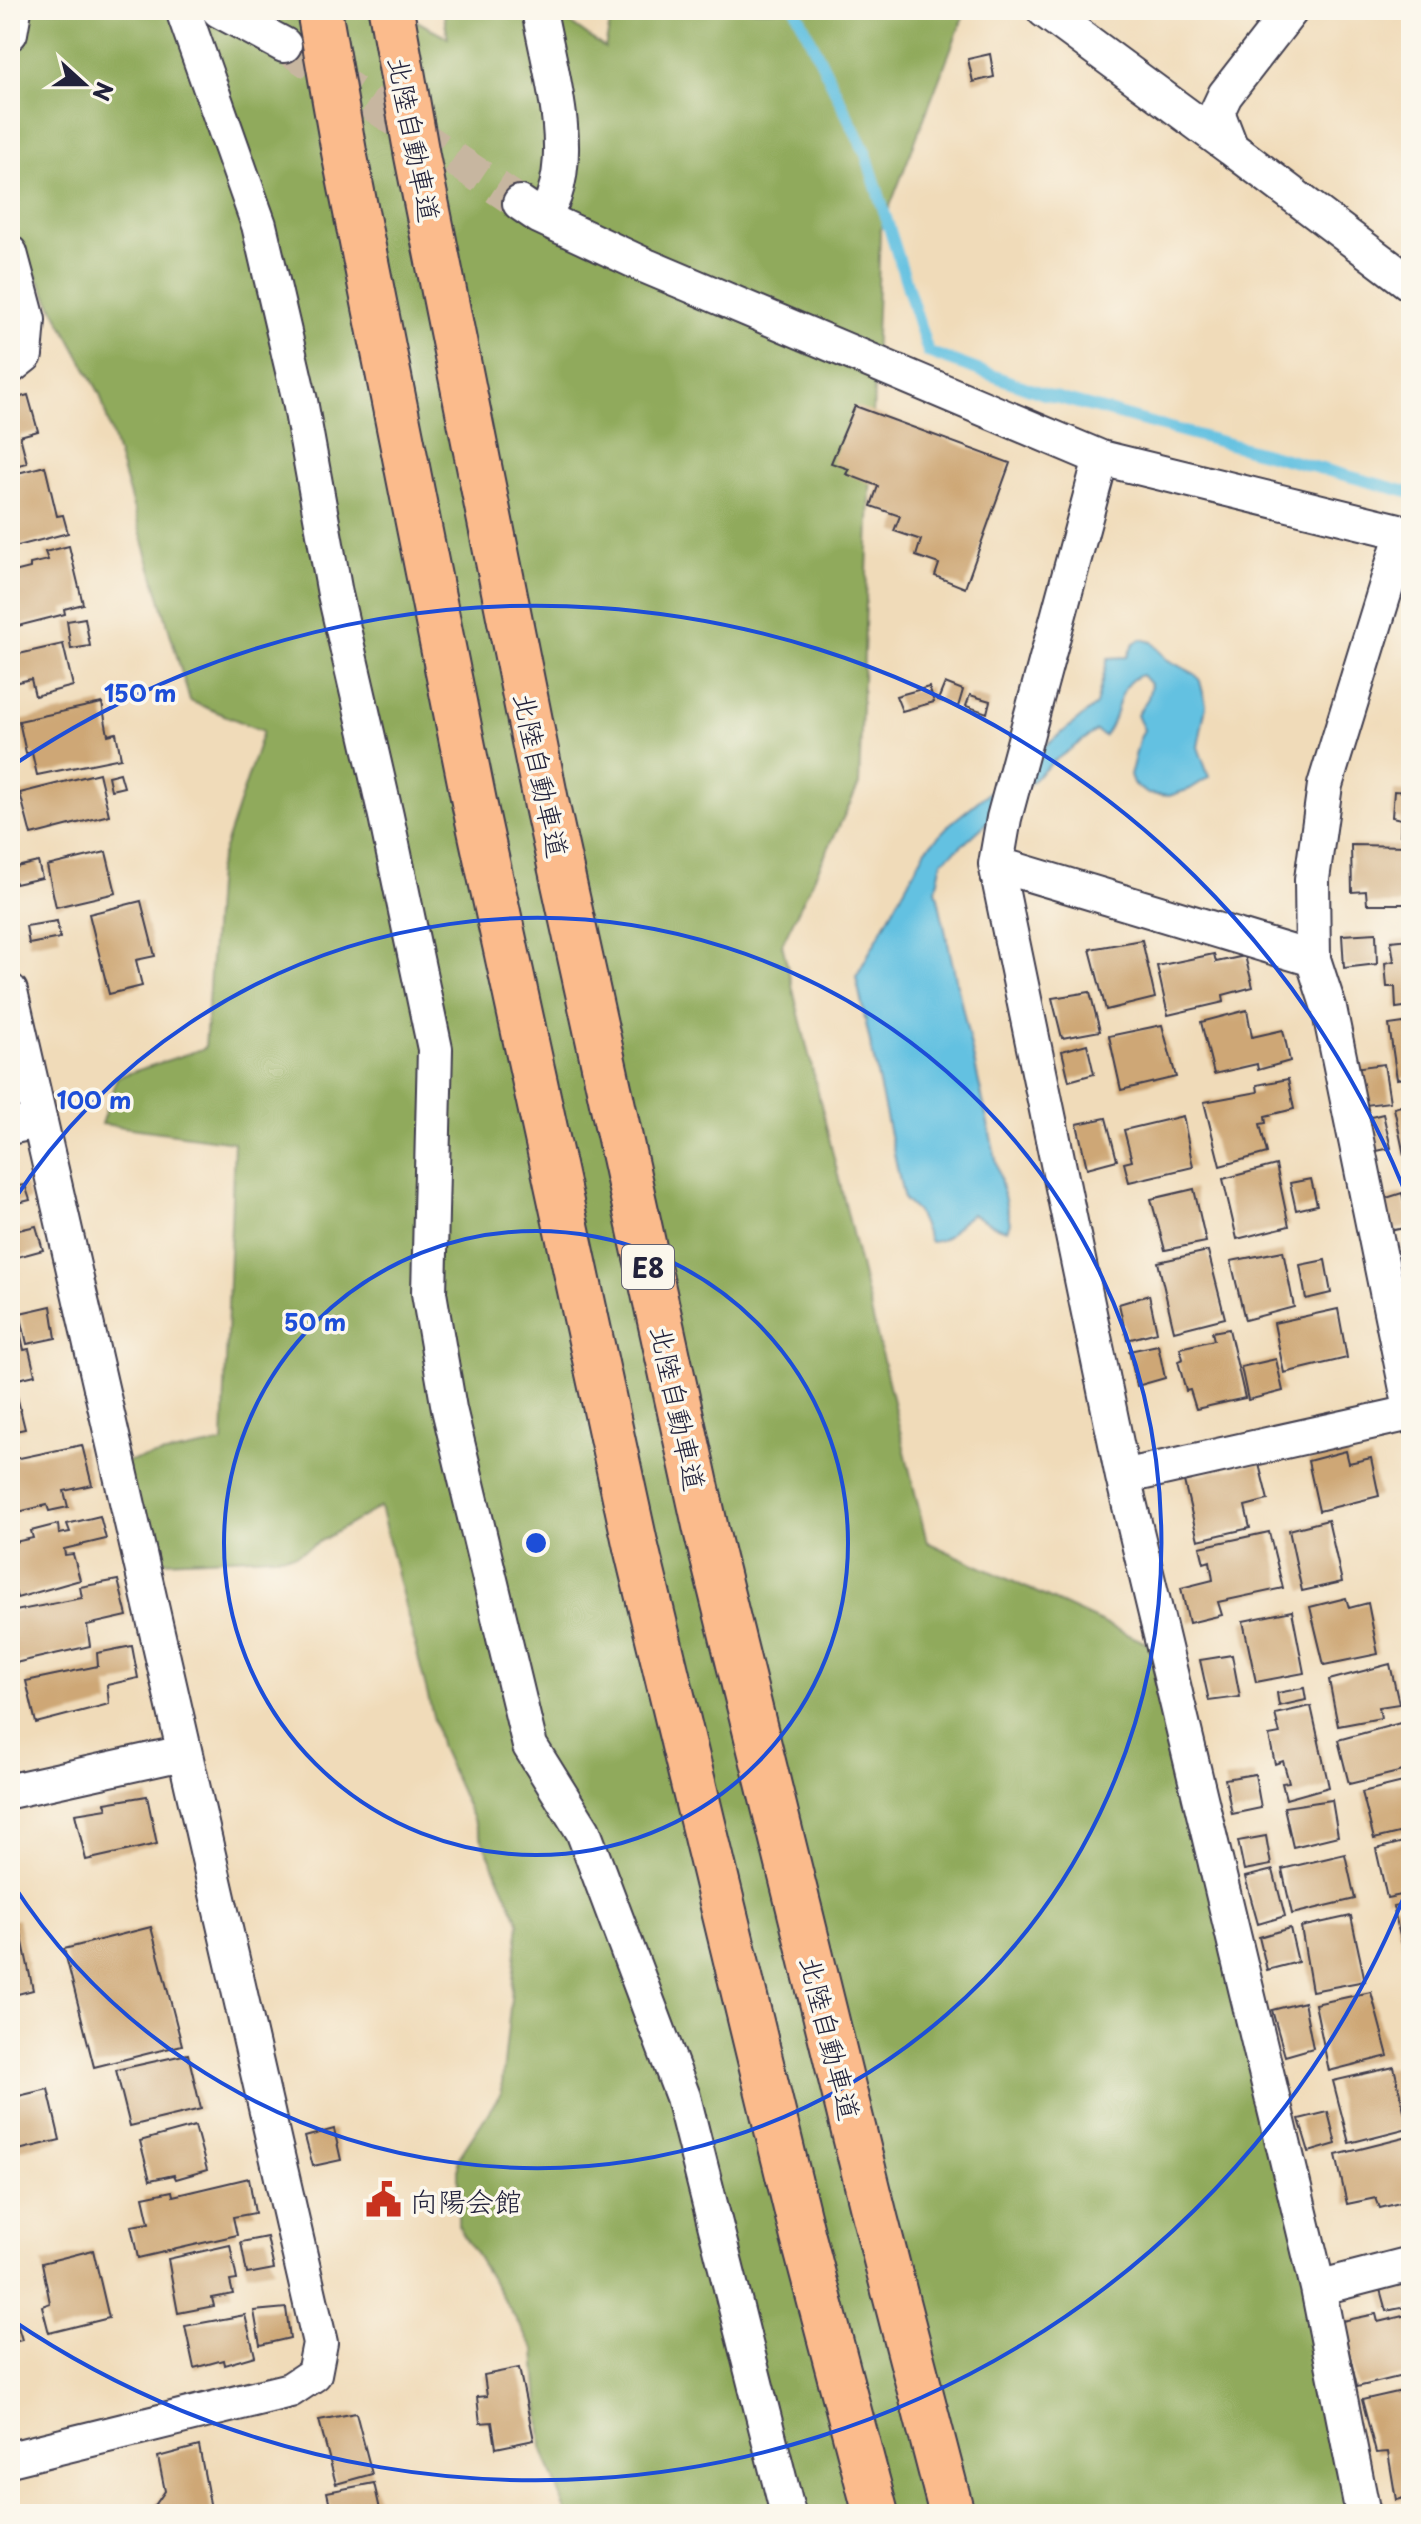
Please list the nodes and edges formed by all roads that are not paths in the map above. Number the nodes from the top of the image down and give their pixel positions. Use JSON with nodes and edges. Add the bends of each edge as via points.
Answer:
{"nodes":[{"id":1,"x":14,"y":10,"type":"edge"},
{"id":2,"x":183,"y":10,"type":"edge"},
{"id":3,"x":219,"y":10,"type":"edge"},
{"id":4,"x":319,"y":10,"type":"edge"},
{"id":5,"x":391,"y":10,"type":"edge"},
{"id":6,"x":539,"y":10,"type":"edge"},
{"id":7,"x":1044,"y":10,"type":"edge"},
{"id":8,"x":1291,"y":10,"type":"edge"},
{"id":9,"x":10,"y":33,"type":"edge"},
{"id":10,"x":284,"y":45,"type":"tunnel mouth"},
{"id":11,"x":1231,"y":148,"type":"junction"},
{"id":12,"x":10,"y":253,"type":"edge"},
{"id":13,"x":1411,"y":284,"type":"edge"},
{"id":14,"x":10,"y":367,"type":"edge"},
{"id":15,"x":1101,"y":458,"type":"junction"},
{"id":16,"x":1407,"y":533,"type":"edge"},
{"id":17,"x":996,"y":864,"type":"junction"},
{"id":18,"x":1313,"y":959,"type":"junction"},
{"id":19,"x":10,"y":991,"type":"edge"},
{"id":20,"x":24,"y":1124,"type":"edge"},
{"id":21,"x":1411,"y":1411,"type":"edge"},
{"id":22,"x":1123,"y":1477,"type":"junction"},
{"id":23,"x":183,"y":1753,"type":"junction"},
{"id":24,"x":10,"y":1791,"type":"edge"},
{"id":25,"x":1411,"y":2264,"type":"edge"},
{"id":26,"x":1318,"y":2288,"type":"junction"},
{"id":27,"x":10,"y":2459,"type":"edge"},
{"id":28,"x":788,"y":2514,"type":"edge"},
{"id":29,"x":876,"y":2514,"type":"edge"},
{"id":30,"x":952,"y":2514,"type":"edge"},
{"id":31,"x":1363,"y":2514,"type":"edge"}],
"edges":[{"from":1,"to":9,"type":"street"},
{"from":2,"to":28,"type":"street","via":[[259,225],[435,1049],[429,1293],[449,1409],[530,1746],[583,1831],[683,2097]]},
{"from":3,"to":10,"type":"street"},
{"from":4,"to":29,"type":"highway","number":"E8","via":[[474,802],[635,1543],[803,2237]]},
{"from":5,"to":30,"type":"highway","name":"北陸自動車道","number":"E8","via":[[547,806],[706,1530]]},
{"from":6,"to":15,"type":"street","via":[[561,165],[554,200],[529,210],[646,266]]},
{"from":7,"to":11,"type":"street"},
{"from":8,"to":11,"type":"street","via":[[1217,112]]},
{"from":11,"to":13,"type":"street"},
{"from":12,"to":14,"type":"street","via":[[28,320],[25,355]]},
{"from":15,"to":16,"type":"street"},
{"from":15,"to":17,"type":"street"},
{"from":16,"to":18,"type":"street","via":[[1325,785],[1312,879]]},
{"from":17,"to":18,"type":"street"},
{"from":17,"to":22,"type":"street"},
{"from":18,"to":21,"type":"street","via":[[1329,1008]]},
{"from":19,"to":20,"type":"street"},
{"from":20,"to":23,"type":"street","via":[[158,1629]]},
{"from":21,"to":22,"type":"street"},
{"from":22,"to":26,"type":"street"},
{"from":23,"to":24,"type":"street"},
{"from":23,"to":27,"type":"street","via":[[320,2343],[314,2374],[290,2390]]},
{"from":25,"to":26,"type":"street"},
{"from":26,"to":31,"type":"street"}]}
